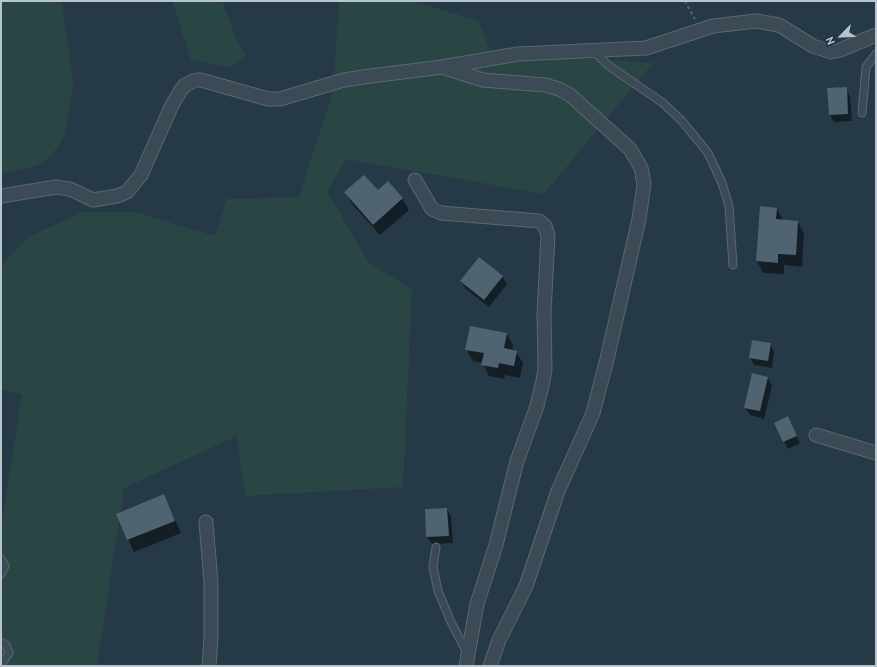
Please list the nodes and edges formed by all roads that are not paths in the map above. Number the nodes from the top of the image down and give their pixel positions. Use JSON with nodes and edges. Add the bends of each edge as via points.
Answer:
{"nodes":[{"id":1,"x":876,"y":35,"type":"edge"},
{"id":2,"x":593,"y":51,"type":"junction"},
{"id":3,"x":876,"y":54,"type":"edge"},
{"id":4,"x":442,"y":67,"type":"junction"},
{"id":5,"x":862,"y":112,"type":"dead end"},
{"id":6,"x":415,"y":180,"type":"dead end"},
{"id":7,"x":1,"y":196,"type":"edge"},
{"id":8,"x":733,"y":265,"type":"dead end"},
{"id":9,"x":816,"y":435,"type":"dead end"},
{"id":10,"x":876,"y":453,"type":"edge"},
{"id":11,"x":206,"y":522,"type":"dead end"},
{"id":12,"x":436,"y":547,"type":"dead end"},
{"id":13,"x":1,"y":559,"type":"edge"},
{"id":14,"x":1,"y":574,"type":"edge"},
{"id":15,"x":1,"y":642,"type":"edge"},
{"id":16,"x":467,"y":660,"type":"edge"},
{"id":17,"x":1,"y":664,"type":"edge"},
{"id":18,"x":209,"y":666,"type":"edge"},
{"id":19,"x":490,"y":666,"type":"edge"}],
"edges":[{"from":1,"to":2,"type":"street","via":[[831,52],[813,46],[779,25],[756,21],[701,29],[646,48]]},
{"from":2,"to":4,"type":"street","via":[[518,54]]},
{"from":2,"to":8,"type":"lane","via":[[605,63],[663,103],[682,121],[708,153],[722,183],[728,206]]},
{"from":3,"to":5,"type":"lane","via":[[866,67]]},
{"from":4,"to":7,"type":"street","via":[[344,80],[280,99],[268,99],[201,80],[192,82],[181,90],[172,105],[141,175],[127,192],[93,200],[70,189],[56,187]]},
{"from":4,"to":19,"type":"street","via":[[483,80],[545,85],[570,95],[630,149],[641,168],[644,184],[639,220],[593,413],[558,491],[526,586],[505,627]]},
{"from":6,"to":16,"type":"street","via":[[432,209],[441,213],[538,221],[545,226],[548,236],[543,381],[537,406],[517,461],[496,546],[477,604]]},
{"from":9,"to":10,"type":"street"},
{"from":11,"to":18,"type":"street","via":[[211,582],[212,637]]},
{"from":12,"to":16,"type":"lane","via":[[433,566],[438,591]]},
{"from":13,"to":14,"type":"lane","via":[[4,566]]},
{"from":15,"to":17,"type":"lane","via":[[6,645],[9,653]]}]}
